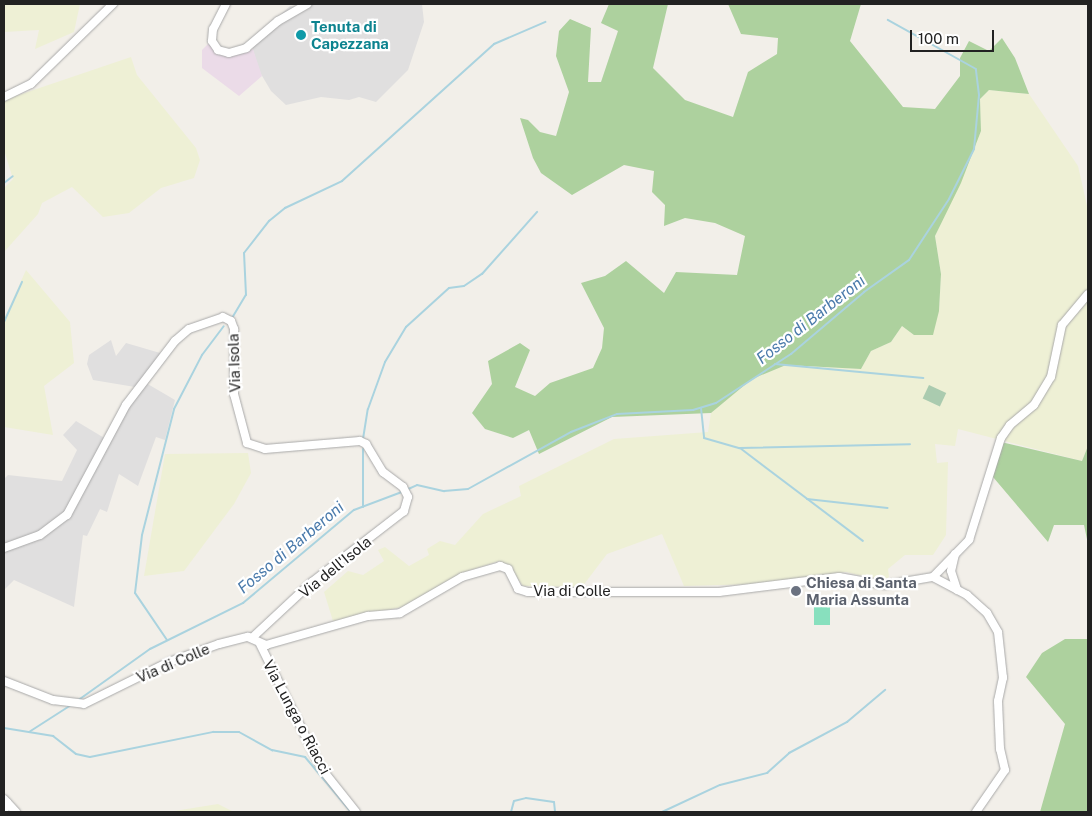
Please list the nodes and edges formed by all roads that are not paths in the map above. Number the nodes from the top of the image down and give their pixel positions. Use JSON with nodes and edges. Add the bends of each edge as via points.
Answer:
{"nodes":[{"id":1,"x":113,"y":4,"type":"edge"},
{"id":2,"x":226,"y":4,"type":"edge"},
{"id":3,"x":308,"y":4,"type":"edge"},
{"id":4,"x":4,"y":98,"type":"edge"},
{"id":5,"x":1088,"y":294,"type":"edge"},
{"id":6,"x":406,"y":491,"type":"joint"},
{"id":7,"x":4,"y":548,"type":"edge"},
{"id":8,"x":955,"y":554,"type":"junction"},
{"id":9,"x":933,"y":578,"type":"junction"},
{"id":10,"x":957,"y":590,"type":"junction"},
{"id":11,"x":252,"y":638,"type":"junction"},
{"id":12,"x":260,"y":644,"type":"junction"},
{"id":13,"x":4,"y":681,"type":"edge"},
{"id":14,"x":5,"y":800,"type":"edge"},
{"id":15,"x":4,"y":812,"type":"edge"},
{"id":16,"x":16,"y":812,"type":"edge"},
{"id":17,"x":356,"y":812,"type":"edge"},
{"id":18,"x":976,"y":812,"type":"edge"}],
"edges":[{"from":1,"to":4,"type":"street","via":[[36,79]]},
{"from":2,"to":3,"type":"street","via":[[213,29],[212,41],[218,50],[229,53],[246,48],[289,14]]},
{"from":5,"to":8,"type":"street","via":[[1062,325],[1051,377],[1034,406],[1010,425],[1000,438],[969,540]]},
{"from":6,"to":7,"type":"street","name":"Via Isola","via":[[383,472],[366,444],[360,441],[265,449],[247,443],[234,394],[234,329],[231,321],[223,317],[189,329],[175,341],[132,398],[67,515],[40,536]]},
{"from":6,"to":11,"type":"street","name":"Via dell'Isola","via":[[404,511],[312,582]]},
{"from":8,"to":9,"type":"street"},
{"from":8,"to":10,"type":"street","via":[[951,571]]},
{"from":9,"to":10,"type":"street"},
{"from":9,"to":12,"type":"street","name":"Via di Colle","via":[[881,585],[839,577],[719,592],[528,592],[518,589],[508,569],[500,566],[462,577],[400,613],[368,616],[270,644]]},
{"from":10,"to":18,"type":"street","via":[[987,613],[998,632],[1004,678],[998,701],[1000,749],[1005,770]]},
{"from":11,"to":12,"type":"street"},
{"from":11,"to":13,"type":"street","name":"Via di Colle","via":[[226,642],[173,660],[93,700],[73,703]]},
{"from":12,"to":17,"type":"street","name":"Via Lunga o Riacci","via":[[321,768]]},
{"from":14,"to":15,"type":"street"},
{"from":14,"to":16,"type":"street"}]}
